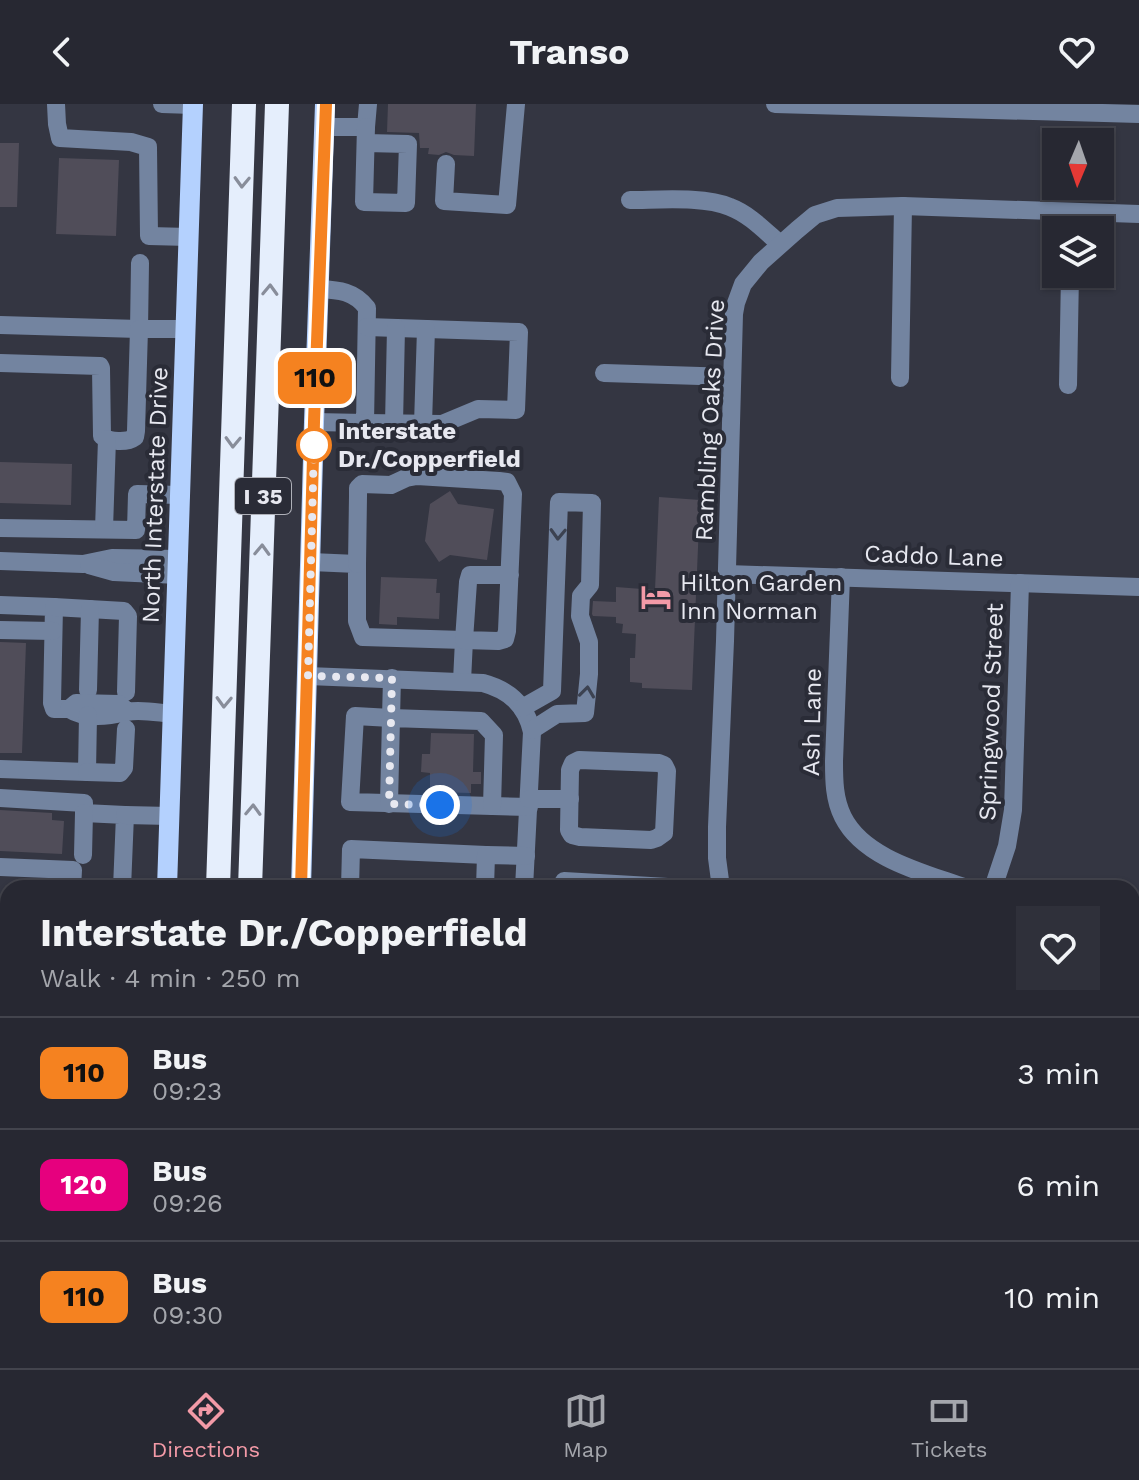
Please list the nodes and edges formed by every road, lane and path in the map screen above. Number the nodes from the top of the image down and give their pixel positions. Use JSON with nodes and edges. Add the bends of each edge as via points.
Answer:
{"nodes":[{"id":1,"x":56,"y":104,"type":"edge"},
{"id":2,"x":162,"y":104,"type":"edge"},
{"id":3,"x":244,"y":104,"type":"edge"},
{"id":4,"x":277,"y":104,"type":"edge"},
{"id":5,"x":325,"y":104,"type":"edge"},
{"id":6,"x":368,"y":104,"type":"edge"},
{"id":7,"x":516,"y":104,"type":"edge"},
{"id":8,"x":775,"y":104,"type":"edge"},
{"id":9,"x":193,"y":105,"type":"edge"},
{"id":10,"x":1011,"y":107,"type":"edge"},
{"id":11,"x":1139,"y":114,"type":"edge"},
{"id":12,"x":325,"y":127,"type":"junction"},
{"id":13,"x":446,"y":164,"type":"dead end"},
{"id":14,"x":630,"y":200,"type":"dead end"},
{"id":15,"x":903,"y":206,"type":"junction"},
{"id":16,"x":1139,"y":214,"type":"edge"},
{"id":17,"x":1114,"y":217,"type":"edge"},
{"id":18,"x":1042,"y":218,"type":"edge"},
{"id":19,"x":189,"y":237,"type":"junction"},
{"id":20,"x":780,"y":244,"type":"junction"},
{"id":21,"x":140,"y":263,"type":"dead end"},
{"id":22,"x":1070,"y":288,"type":"edge"},
{"id":23,"x":319,"y":289,"type":"junction"},
{"id":24,"x":0,"y":325,"type":"edge"},
{"id":25,"x":367,"y":327,"type":"junction"},
{"id":26,"x":396,"y":328,"type":"junction"},
{"id":27,"x":139,"y":329,"type":"junction"},
{"id":28,"x":186,"y":329,"type":"junction"},
{"id":29,"x":426,"y":329,"type":"junction"},
{"id":30,"x":0,"y":363,"type":"edge"},
{"id":31,"x":604,"y":373,"type":"dead end"},
{"id":32,"x":732,"y":377,"type":"junction"},
{"id":33,"x":900,"y":378,"type":"dead end"},
{"id":34,"x":1068,"y":385,"type":"dead end"},
{"id":35,"x":314,"y":422,"type":"junction"},
{"id":36,"x":365,"y":423,"type":"junction"},
{"id":37,"x":394,"y":424,"type":"junction"},
{"id":38,"x":423,"y":424,"type":"junction"},
{"id":39,"x":107,"y":439,"type":"junction"},
{"id":40,"x":181,"y":495,"type":"junction"},
{"id":41,"x":0,"y":528,"type":"edge"},
{"id":42,"x":61,"y":529,"type":"junction"},
{"id":43,"x":104,"y":529,"type":"junction"},
{"id":44,"x":0,"y":561,"type":"edge"},
{"id":45,"x":311,"y":562,"type":"junction"},
{"id":46,"x":59,"y":563,"type":"junction"},
{"id":47,"x":357,"y":564,"type":"junction"},
{"id":48,"x":179,"y":567,"type":"junction"},
{"id":49,"x":727,"y":574,"type":"junction"},
{"id":50,"x":510,"y":575,"type":"junction"},
{"id":51,"x":841,"y":577,"type":"junction"},
{"id":52,"x":1020,"y":583,"type":"junction"},
{"id":53,"x":1139,"y":587,"type":"edge"},
{"id":54,"x":0,"y":605,"type":"edge"},
{"id":55,"x":54,"y":607,"type":"junction"},
{"id":56,"x":90,"y":609,"type":"junction"},
{"id":57,"x":0,"y":630,"type":"edge"},
{"id":58,"x":53,"y":631,"type":"junction"},
{"id":59,"x":464,"y":640,"type":"junction"},
{"id":60,"x":308,"y":676,"type":"junction"},
{"id":61,"x":392,"y":678,"type":"junction"},
{"id":62,"x":462,"y":681,"type":"junction"},
{"id":63,"x":88,"y":690,"type":"dead end"},
{"id":64,"x":126,"y":692,"type":"dead end"},
{"id":65,"x":522,"y":708,"type":"junction"},
{"id":66,"x":69,"y":709,"type":"junction"},
{"id":67,"x":173,"y":714,"type":"junction"},
{"id":68,"x":88,"y":715,"type":"junction"},
{"id":69,"x":391,"y":718,"type":"junction"},
{"id":70,"x":127,"y":720,"type":"junction"},
{"id":71,"x":532,"y":730,"type":"junction"},
{"id":72,"x":0,"y":769,"type":"edge"},
{"id":73,"x":87,"y":772,"type":"junction"},
{"id":74,"x":0,"y":798,"type":"edge"},
{"id":75,"x":570,"y":799,"type":"junction"},
{"id":76,"x":529,"y":803,"type":"junction"},
{"id":77,"x":389,"y":804,"type":"junction"},
{"id":78,"x":492,"y":806,"type":"junction"},
{"id":79,"x":84,"y":813,"type":"junction"},
{"id":80,"x":125,"y":815,"type":"junction"},
{"id":81,"x":170,"y":816,"type":"junction"},
{"id":82,"x":83,"y":855,"type":"dead end"},
{"id":83,"x":486,"y":855,"type":"junction"},
{"id":84,"x":526,"y":856,"type":"junction"},
{"id":85,"x":0,"y":867,"type":"edge"},
{"id":86,"x":916,"y":869,"type":"junction"},
{"id":87,"x":72,"y":880,"type":"edge"},
{"id":88,"x":122,"y":880,"type":"edge"},
{"id":89,"x":167,"y":880,"type":"edge"},
{"id":90,"x":218,"y":880,"type":"edge"},
{"id":91,"x":250,"y":880,"type":"edge"},
{"id":92,"x":301,"y":880,"type":"edge"},
{"id":93,"x":350,"y":880,"type":"edge"},
{"id":94,"x":485,"y":880,"type":"edge"},
{"id":95,"x":524,"y":880,"type":"edge"},
{"id":96,"x":720,"y":880,"type":"edge"},
{"id":97,"x":912,"y":880,"type":"edge"},
{"id":98,"x":945,"y":880,"type":"edge"},
{"id":99,"x":996,"y":880,"type":"edge"}],
"edges":[{"from":1,"to":19,"type":"street","via":[[60,138],[148,147],[149,236]]},
{"from":2,"to":9,"type":"street"},
{"from":3,"to":90,"type":"highway","number":"I 35","one_way":true},
{"from":91,"to":4,"type":"highway","number":"I 35","one_way":true},
{"from":5,"to":12,"type":"main road"},
{"from":6,"to":12,"type":"street","via":[[366,135]]},
{"from":7,"to":13,"type":"street","via":[[507,205],[444,201]]},
{"from":8,"to":10,"type":"street"},
{"from":9,"to":19,"type":"main road","name":"North Interstate Drive"},
{"from":10,"to":11,"type":"street"},
{"from":12,"to":23,"type":"main road"},
{"from":14,"to":20,"type":"street","via":[[718,203],[741,212]]},
{"from":15,"to":18,"type":"street","name":"Rambling Oaks Drive"},
{"from":15,"to":20,"type":"street","name":"Rambling Oaks Drive","via":[[837,208],[815,215]]},
{"from":15,"to":33,"type":"street"},
{"from":16,"to":17,"type":"street","name":"Rambling Oaks Drive"},
{"from":19,"to":28,"type":"main road","name":"North Interstate Drive"},
{"from":20,"to":32,"type":"street","name":"Rambling Oaks Drive","via":[[738,295]]},
{"from":21,"to":27,"type":"street"},
{"from":22,"to":34,"type":"street"},
{"from":23,"to":25,"type":"street","via":[[360,299],[367,308]]},
{"from":23,"to":35,"type":"main road"},
{"from":24,"to":27,"type":"street"},
{"from":25,"to":26,"type":"street"},
{"from":25,"to":36,"type":"street"},
{"from":26,"to":29,"type":"street"},
{"from":26,"to":37,"type":"street"},
{"from":27,"to":28,"type":"street"},
{"from":27,"to":39,"type":"street","via":[[135,437]]},
{"from":28,"to":40,"type":"main road","name":"North Interstate Drive"},
{"from":29,"to":38,"type":"street"},
{"from":29,"to":38,"type":"street","via":[[519,332],[516,410],[478,409],[442,424]]},
{"from":30,"to":39,"type":"street","via":[[100,366],[102,436]]},
{"from":31,"to":32,"type":"street"},
{"from":32,"to":49,"type":"street","name":"Rambling Oaks Drive"},
{"from":35,"to":36,"type":"street"},
{"from":35,"to":45,"type":"main road"},
{"from":36,"to":37,"type":"street"},
{"from":37,"to":38,"type":"street"},
{"from":39,"to":43,"type":"street"},
{"from":40,"to":43,"type":"street","via":[[137,494],[136,530]]},
{"from":40,"to":48,"type":"main road","name":"North Interstate Drive"},
{"from":41,"to":42,"type":"street"},
{"from":42,"to":43,"type":"street"},
{"from":42,"to":46,"type":"street"},
{"from":44,"to":46,"type":"street"},
{"from":45,"to":47,"type":"street"},
{"from":45,"to":60,"type":"main road"},
{"from":46,"to":48,"type":"street","via":[[112,558]]},
{"from":47,"to":50,"type":"street","via":[[362,484],[391,485],[417,476],[499,481],[507,482],[513,494]]},
{"from":47,"to":59,"type":"street","via":[[357,621],[363,637]]},
{"from":48,"to":67,"type":"main road","name":"North Interstate Drive"},
{"from":49,"to":51,"type":"street","name":"Caddo Lane"},
{"from":49,"to":96,"type":"street","name":"Rambling Oaks Drive","via":[[717,827]]},
{"from":50,"to":59,"type":"street","via":[[470,575]]},
{"from":50,"to":59,"type":"street","via":[[505,639]]},
{"from":51,"to":52,"type":"street","name":"Caddo Lane"},
{"from":51,"to":86,"type":"street","name":"Ash Lane","via":[[837,799],[842,815],[867,846]]},
{"from":52,"to":53,"type":"street","name":"Caddo Lane"},
{"from":52,"to":99,"type":"street","name":"Springwood Street","via":[[1013,810]]},
{"from":54,"to":55,"type":"street"},
{"from":55,"to":56,"type":"street"},
{"from":55,"to":58,"type":"street"},
{"from":56,"to":63,"type":"street"},
{"from":56,"to":64,"type":"street","via":[[124,611],[128,616]]},
{"from":57,"to":58,"type":"street"},
{"from":58,"to":66,"type":"street","via":[[52,703],[54,709]]},
{"from":59,"to":62,"type":"street"},
{"from":60,"to":61,"type":"street"},
{"from":60,"to":92,"type":"main road"},
{"from":61,"to":62,"type":"street"},
{"from":61,"to":69,"type":"street"},
{"from":62,"to":65,"type":"street","via":[[493,685]]},
{"from":65,"to":71,"type":"street"},
{"from":71,"to":65,"type":"street","one_way":true,"via":[[557,714],[585,713],[589,642],[580,606],[590,585],[592,503],[559,502],[552,691]]},
{"from":66,"to":68,"type":"street"},
{"from":66,"to":70,"type":"street","via":[[76,703],[119,704]]},
{"from":67,"to":70,"type":"street"},
{"from":67,"to":81,"type":"main road","name":"North Interstate Drive"},
{"from":68,"to":70,"type":"street"},
{"from":68,"to":73,"type":"street"},
{"from":69,"to":77,"type":"street"},
{"from":69,"to":77,"type":"street","via":[[355,716],[350,802]]},
{"from":69,"to":78,"type":"street","via":[[481,721],[494,735]]},
{"from":70,"to":73,"type":"street","via":[[124,768],[120,773]]},
{"from":71,"to":76,"type":"street"},
{"from":72,"to":73,"type":"street"},
{"from":74,"to":79,"type":"street","via":[[84,803]]},
{"from":75,"to":75,"type":"street","via":[[572,835],[657,838],[665,827],[667,771],[659,763],[579,760],[570,770]]},
{"from":75,"to":76,"type":"street"},
{"from":76,"to":78,"type":"street"},
{"from":76,"to":84,"type":"street"},
{"from":77,"to":78,"type":"street"},
{"from":79,"to":80,"type":"street"},
{"from":79,"to":82,"type":"street"},
{"from":80,"to":81,"type":"street"},
{"from":80,"to":88,"type":"street"},
{"from":81,"to":89,"type":"main road","name":"North Interstate Drive"},
{"from":83,"to":84,"type":"street"},
{"from":83,"to":93,"type":"street","via":[[351,849]]},
{"from":83,"to":94,"type":"street"},
{"from":84,"to":95,"type":"street"},
{"from":85,"to":87,"type":"street","via":[[73,870]]},
{"from":86,"to":97,"type":"street"},
{"from":86,"to":98,"type":"street","name":"Ash Lane"}]}
